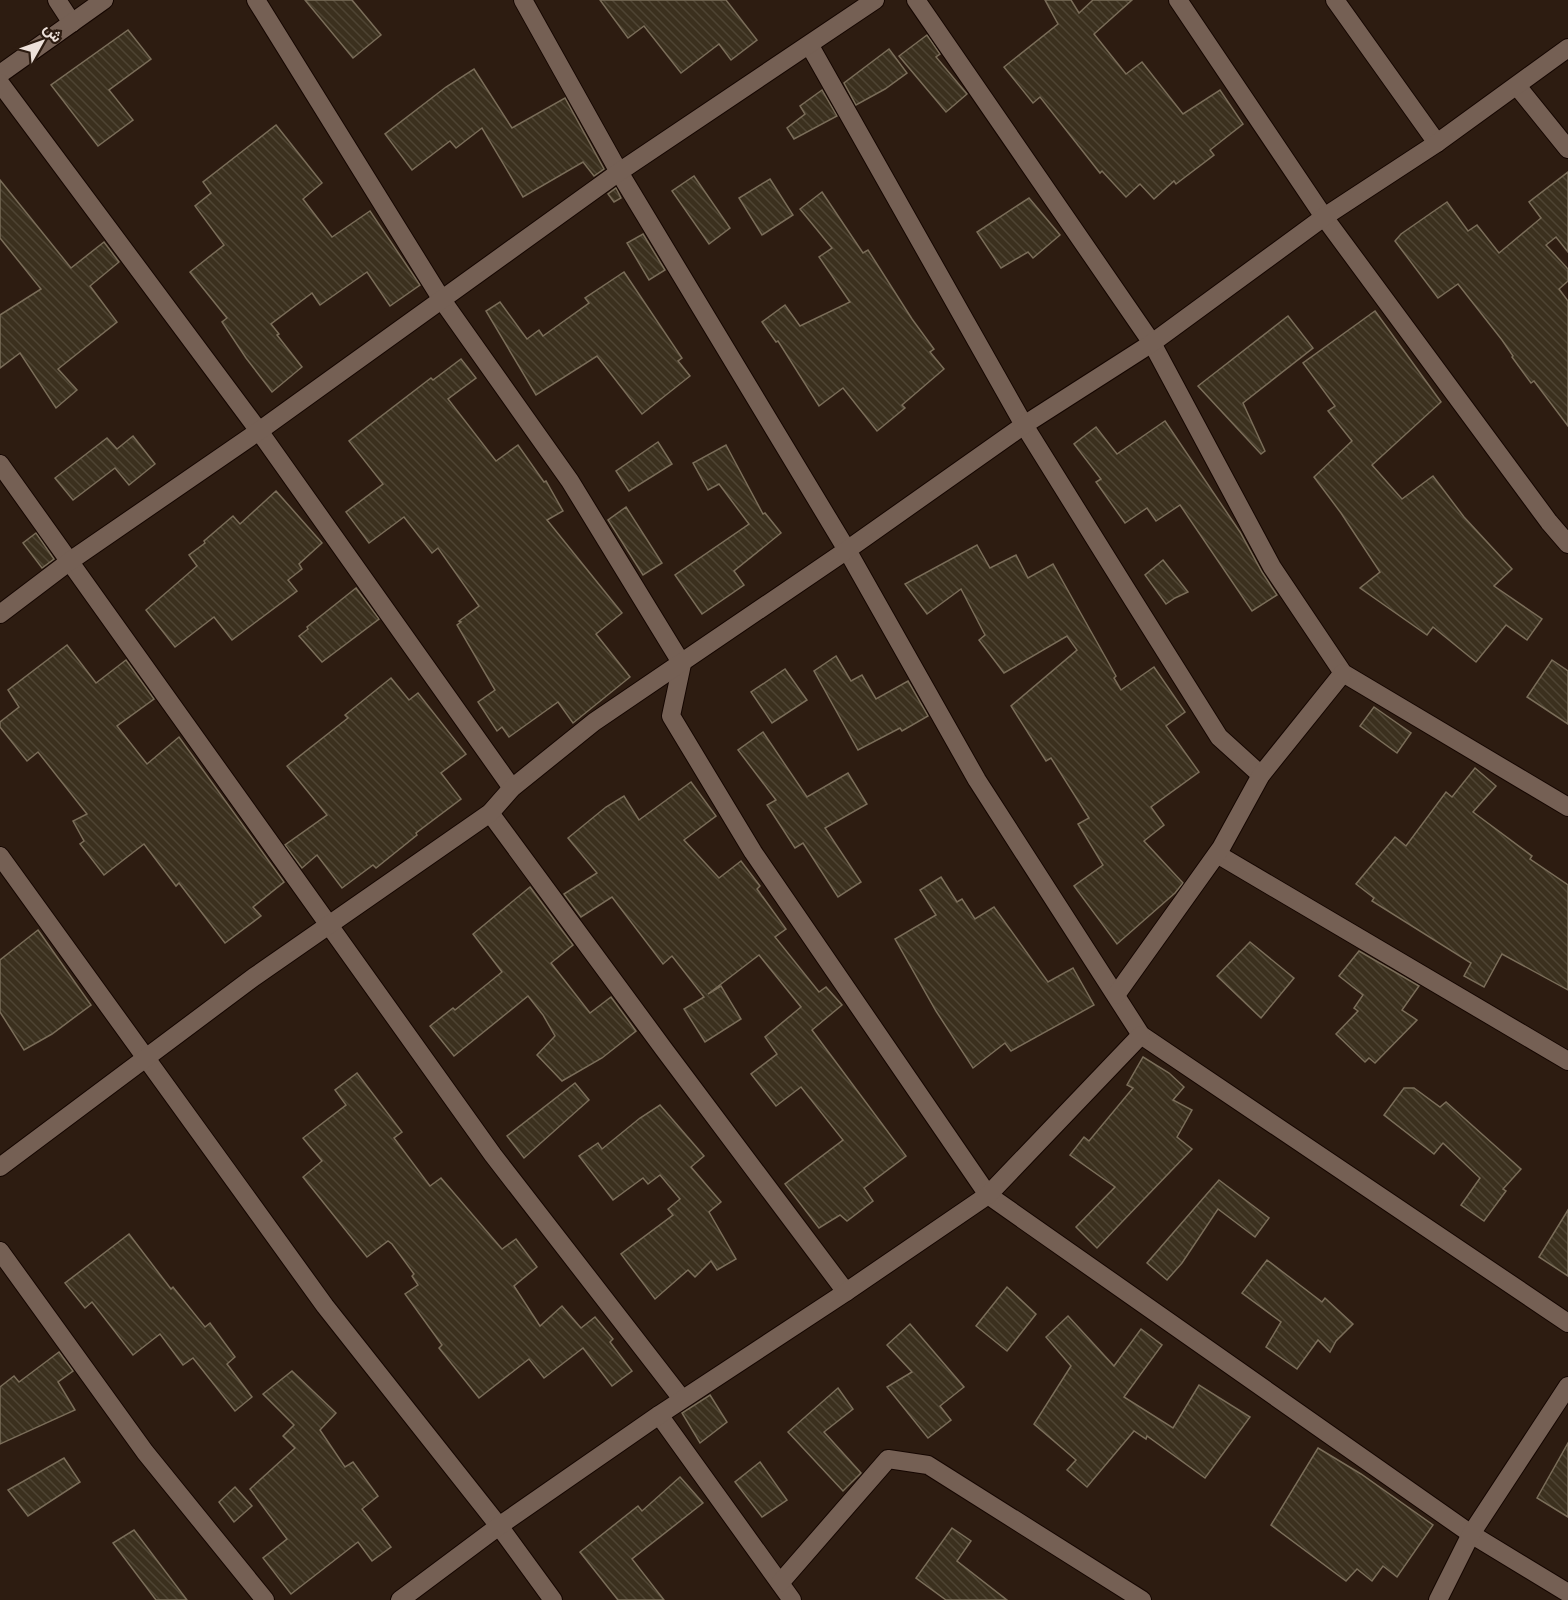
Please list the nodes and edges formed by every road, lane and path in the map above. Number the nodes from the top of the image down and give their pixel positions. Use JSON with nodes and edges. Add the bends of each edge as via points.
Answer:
{"nodes":[{"id":1,"x":57,"y":0,"type":"edge"},
{"id":2,"x":104,"y":0,"type":"edge"},
{"id":3,"x":256,"y":0,"type":"edge"},
{"id":4,"x":523,"y":0,"type":"edge"},
{"id":5,"x":875,"y":0,"type":"edge"},
{"id":6,"x":916,"y":0,"type":"edge"},
{"id":7,"x":1178,"y":0,"type":"edge"},
{"id":8,"x":1335,"y":0,"type":"edge"},
{"id":9,"x":72,"y":23,"type":"junction"},
{"id":10,"x":810,"y":45,"type":"junction"},
{"id":11,"x":1568,"y":48,"type":"edge"},
{"id":12,"x":0,"y":74,"type":"edge"},
{"id":13,"x":0,"y":82,"type":"edge"},
{"id":14,"x":1517,"y":86,"type":"junction"},
{"id":15,"x":1437,"y":143,"type":"junction"},
{"id":16,"x":1568,"y":149,"type":"edge"},
{"id":17,"x":619,"y":172,"type":"junction"},
{"id":18,"x":1324,"y":217,"type":"junction"},
{"id":19,"x":442,"y":300,"type":"junction"},
{"id":20,"x":1152,"y":343,"type":"junction"},
{"id":21,"x":1024,"y":425,"type":"junction"},
{"id":22,"x":259,"y":431,"type":"junction"},
{"id":23,"x":0,"y":464,"type":"edge"},
{"id":24,"x":1568,"y":544,"type":"edge"},
{"id":25,"x":847,"y":550,"type":"junction"},
{"id":26,"x":70,"y":561,"type":"junction"},
{"id":27,"x":0,"y":614,"type":"edge"},
{"id":28,"x":682,"y":664,"type":"junction"},
{"id":29,"x":1343,"y":673,"type":"junction"},
{"id":30,"x":1261,"y":775,"type":"junction"},
{"id":31,"x":512,"y":788,"type":"junction"},
{"id":32,"x":1568,"y":807,"type":"edge"},
{"id":33,"x":490,"y":813,"type":"junction"},
{"id":34,"x":1217,"y":854,"type":"junction"},
{"id":35,"x":0,"y":856,"type":"edge"},
{"id":36,"x":330,"y":924,"type":"junction"},
{"id":37,"x":1116,"y":995,"type":"junction"},
{"id":38,"x":1141,"y":1035,"type":"junction"},
{"id":39,"x":146,"y":1059,"type":"junction"},
{"id":40,"x":1568,"y":1061,"type":"edge"},
{"id":41,"x":0,"y":1167,"type":"edge"},
{"id":42,"x":988,"y":1195,"type":"junction"},
{"id":43,"x":0,"y":1251,"type":"edge"},
{"id":44,"x":846,"y":1292,"type":"junction"},
{"id":45,"x":1568,"y":1323,"type":"edge"},
{"id":46,"x":1568,"y":1386,"type":"edge"},
{"id":47,"x":682,"y":1399,"type":"junction"},
{"id":48,"x":659,"y":1414,"type":"junction"},
{"id":49,"x":499,"y":1526,"type":"junction"},
{"id":50,"x":1471,"y":1534,"type":"junction"},
{"id":51,"x":780,"y":1583,"type":"junction"},
{"id":52,"x":1568,"y":1593,"type":"edge"},
{"id":53,"x":265,"y":1600,"type":"edge"},
{"id":54,"x":400,"y":1600,"type":"edge"},
{"id":55,"x":553,"y":1600,"type":"edge"},
{"id":56,"x":792,"y":1600,"type":"edge"},
{"id":57,"x":1142,"y":1600,"type":"edge"},
{"id":58,"x":1438,"y":1600,"type":"edge"}],
"edges":[{"from":1,"to":9,"type":"street"},
{"from":2,"to":9,"type":"street"},
{"from":3,"to":19,"type":"street"},
{"from":4,"to":17,"type":"street"},
{"from":5,"to":10,"type":"street"},
{"from":6,"to":20,"type":"street"},
{"from":7,"to":18,"type":"street"},
{"from":8,"to":15,"type":"street"},
{"from":9,"to":12,"type":"street"},
{"from":10,"to":17,"type":"street"},
{"from":10,"to":21,"type":"street"},
{"from":11,"to":14,"type":"street"},
{"from":13,"to":22,"type":"street"},
{"from":14,"to":15,"type":"street"},
{"from":14,"to":16,"type":"street"},
{"from":15,"to":18,"type":"street"},
{"from":17,"to":19,"type":"street"},
{"from":17,"to":25,"type":"street"},
{"from":18,"to":20,"type":"street"},
{"from":18,"to":24,"type":"street"},
{"from":19,"to":22,"type":"street"},
{"from":19,"to":28,"type":"street","via":[[570,482]]},
{"from":20,"to":21,"type":"street"},
{"from":20,"to":29,"type":"street","via":[[1272,567]]},
{"from":21,"to":25,"type":"street"},
{"from":21,"to":30,"type":"street","via":[[1220,737]]},
{"from":22,"to":26,"type":"street"},
{"from":22,"to":31,"type":"street"},
{"from":23,"to":26,"type":"street"},
{"from":25,"to":28,"type":"street"},
{"from":25,"to":37,"type":"street","via":[[977,780]]},
{"from":26,"to":27,"type":"street"},
{"from":26,"to":36,"type":"street"},
{"from":28,"to":31,"type":"street","via":[[594,722]]},
{"from":28,"to":42,"type":"street","via":[[671,716],[753,852]]},
{"from":29,"to":30,"type":"street"},
{"from":29,"to":32,"type":"street"},
{"from":30,"to":34,"type":"street"},
{"from":31,"to":33,"type":"street"},
{"from":33,"to":36,"type":"street"},
{"from":33,"to":44,"type":"street"},
{"from":34,"to":37,"type":"street"},
{"from":34,"to":40,"type":"street"},
{"from":35,"to":39,"type":"street"},
{"from":36,"to":39,"type":"street","via":[[254,976]]},
{"from":36,"to":47,"type":"street","via":[[493,1155]]},
{"from":37,"to":38,"type":"street"},
{"from":38,"to":42,"type":"street"},
{"from":38,"to":45,"type":"street"},
{"from":39,"to":41,"type":"street"},
{"from":39,"to":49,"type":"street","via":[[325,1306]]},
{"from":42,"to":44,"type":"street"},
{"from":42,"to":50,"type":"street"},
{"from":43,"to":53,"type":"street","via":[[145,1452]]},
{"from":44,"to":47,"type":"street"},
{"from":46,"to":50,"type":"street"},
{"from":47,"to":48,"type":"street"},
{"from":48,"to":49,"type":"street"},
{"from":48,"to":51,"type":"street"},
{"from":49,"to":54,"type":"street"},
{"from":49,"to":55,"type":"street"},
{"from":50,"to":52,"type":"street"},
{"from":50,"to":58,"type":"street"},
{"from":51,"to":56,"type":"street"},
{"from":51,"to":57,"type":"street","via":[[888,1459],[928,1465]]}]}
